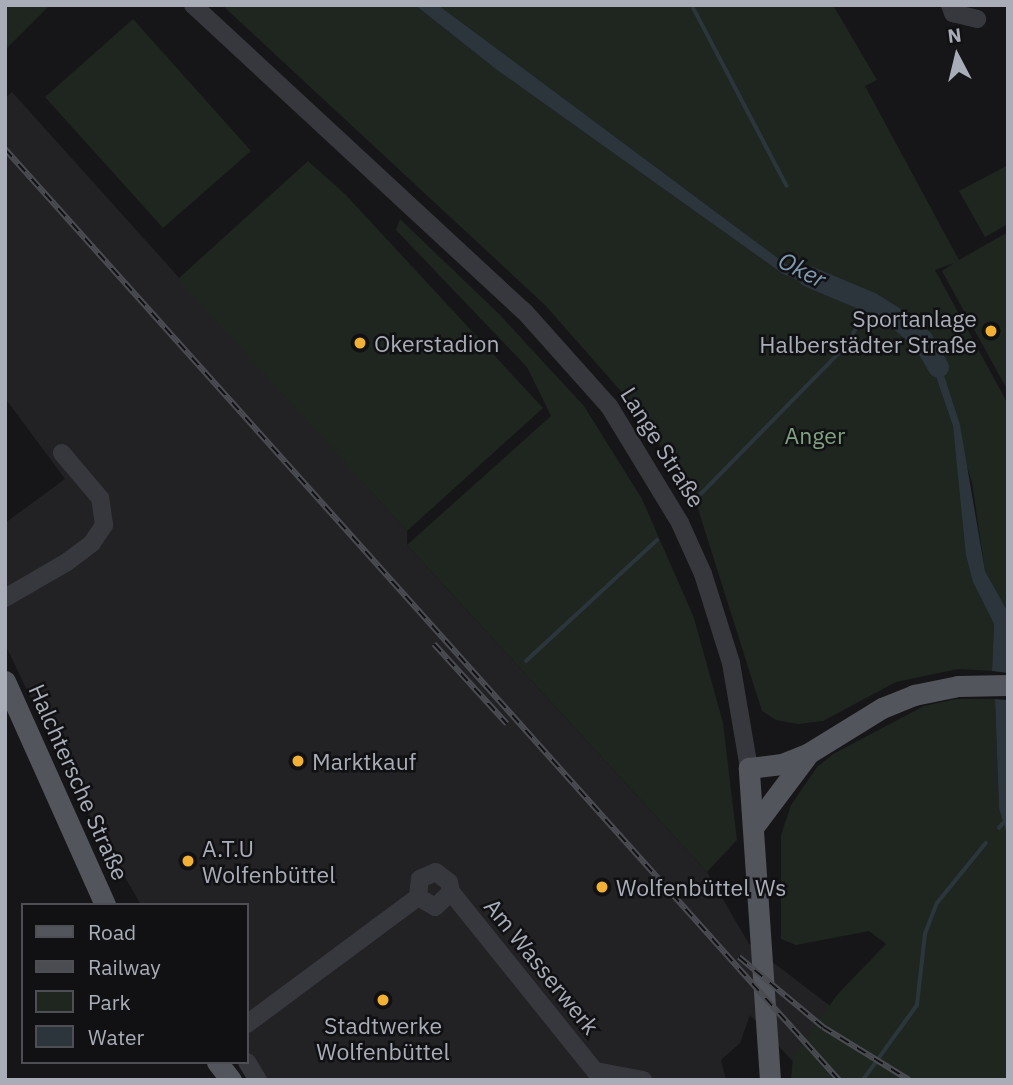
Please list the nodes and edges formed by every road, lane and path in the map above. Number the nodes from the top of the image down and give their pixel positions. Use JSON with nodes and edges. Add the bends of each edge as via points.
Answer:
{"nodes":[{"id":1,"x":193,"y":5,"type":"edge"},
{"id":2,"x":950,"y":5,"type":"edge"},
{"id":3,"x":977,"y":19,"type":"dead end"},
{"id":4,"x":62,"y":453,"type":"dead end"},
{"id":5,"x":5,"y":598,"type":"edge"},
{"id":6,"x":5,"y":681,"type":"edge"},
{"id":7,"x":1008,"y":685,"type":"edge"},
{"id":8,"x":810,"y":753,"type":"junction"},
{"id":9,"x":749,"y":768,"type":"junction"},
{"id":10,"x":755,"y":825,"type":"junction"},
{"id":11,"x":451,"y":892,"type":"junction"},
{"id":12,"x":418,"y":897,"type":"junction"},
{"id":13,"x":103,"y":903,"type":"edge"},
{"id":14,"x":250,"y":1023,"type":"edge"},
{"id":15,"x":219,"y":1064,"type":"edge"},
{"id":16,"x":248,"y":1064,"type":"edge"},
{"id":17,"x":599,"y":1076,"type":"edge"},
{"id":18,"x":770,"y":1077,"type":"edge"},
{"id":19,"x":231,"y":1080,"type":"edge"},
{"id":20,"x":258,"y":1080,"type":"edge"},
{"id":21,"x":643,"y":1080,"type":"edge"}],
"edges":[{"from":1,"to":9,"type":"street","name":"Lange Straße","via":[[524,311],[609,406],[680,523],[703,574],[731,663]]},
{"from":2,"to":3,"type":"street","via":[[953,13]]},
{"from":4,"to":5,"type":"street","via":[[100,498],[103,525],[92,542],[67,562]]},
{"from":6,"to":13,"type":"main road","name":"Halchtersche Straße"},
{"from":7,"to":8,"type":"main road","via":[[958,686],[882,708]]},
{"from":8,"to":9,"type":"main road","via":[[782,764]]},
{"from":8,"to":10,"type":"main road"},
{"from":9,"to":10,"type":"main road","name":"Lange Straße"},
{"from":10,"to":18,"type":"main road","name":"Lange Straße"},
{"from":11,"to":12,"type":"street","name":"Am Wasserwerk","via":[[435,906]]},
{"from":11,"to":12,"type":"street","name":"Am Wasserwerk","via":[[449,882],[436,872],[420,879]]},
{"from":11,"to":17,"type":"street","name":"Am Wasserwerk"},
{"from":12,"to":14,"type":"street","name":"Am Wasserwerk"},
{"from":15,"to":19,"type":"main road"},
{"from":16,"to":20,"type":"street"},
{"from":17,"to":21,"type":"street","name":"Am Wasserwerk"}]}
